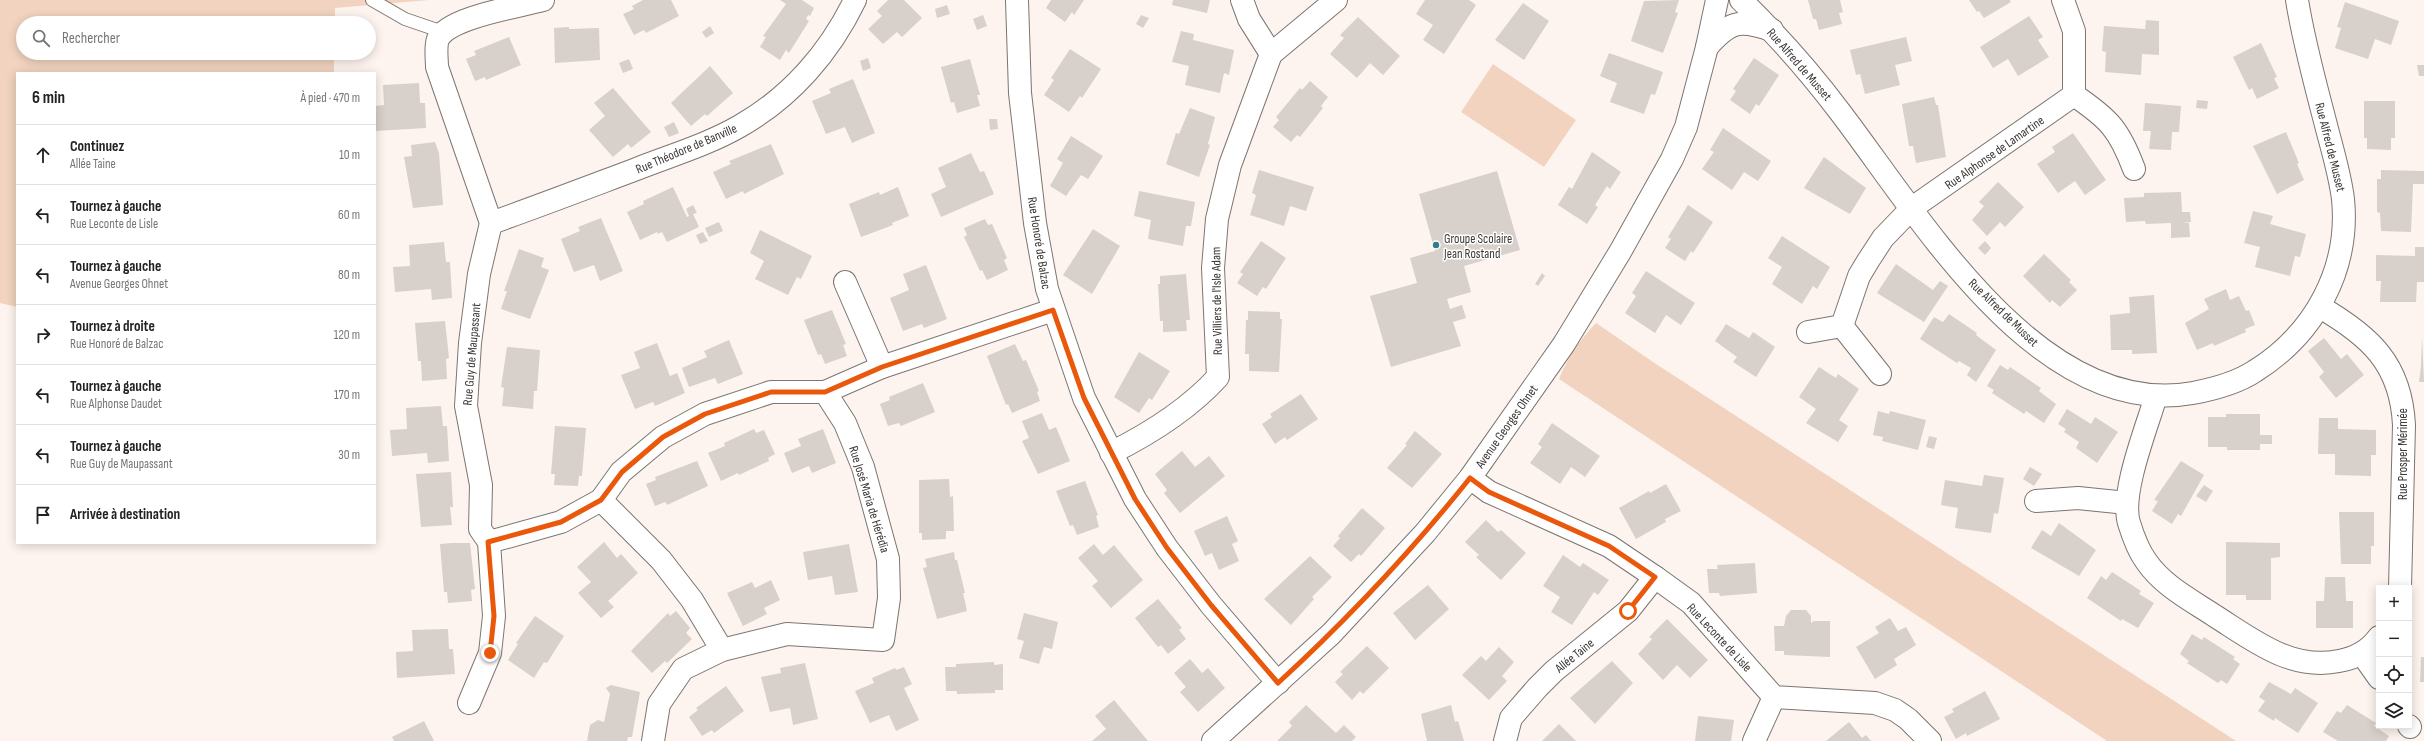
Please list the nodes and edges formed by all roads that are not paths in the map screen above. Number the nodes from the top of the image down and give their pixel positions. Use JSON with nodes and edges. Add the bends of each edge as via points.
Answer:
{"nodes":[{"id":1,"x":372,"y":0,"type":"edge"},
{"id":2,"x":543,"y":0,"type":"edge"},
{"id":3,"x":855,"y":0,"type":"edge"},
{"id":4,"x":1017,"y":0,"type":"edge"},
{"id":5,"x":1242,"y":0,"type":"edge"},
{"id":6,"x":1336,"y":0,"type":"edge"},
{"id":7,"x":1717,"y":0,"type":"edge"},
{"id":8,"x":1741,"y":0,"type":"edge"},
{"id":9,"x":2063,"y":0,"type":"edge"},
{"id":10,"x":2297,"y":0,"type":"edge"},
{"id":11,"x":1772,"y":30,"type":"junction"},
{"id":12,"x":443,"y":32,"type":"junction"},
{"id":13,"x":1707,"y":48,"type":"junction"},
{"id":14,"x":1271,"y":54,"type":"junction"},
{"id":15,"x":2074,"y":95,"type":"junction"},
{"id":16,"x":2134,"y":169,"type":"dead end"},
{"id":17,"x":1912,"y":208,"type":"junction"},
{"id":18,"x":491,"y":223,"type":"junction"},
{"id":19,"x":845,"y":282,"type":"dead end"},
{"id":20,"x":2320,"y":307,"type":"junction"},
{"id":21,"x":1053,"y":310,"type":"junction"},
{"id":22,"x":1842,"y":326,"type":"junction"},
{"id":23,"x":1808,"y":332,"type":"dead end"},
{"id":24,"x":882,"y":367,"type":"junction"},
{"id":25,"x":1880,"y":374,"type":"dead end"},
{"id":26,"x":825,"y":392,"type":"junction"},
{"id":27,"x":2156,"y":396,"type":"junction"},
{"id":28,"x":1111,"y":453,"type":"junction"},
{"id":29,"x":1470,"y":478,"type":"junction"},
{"id":30,"x":601,"y":500,"type":"junction"},
{"id":31,"x":2036,"y":501,"type":"dead end"},
{"id":32,"x":2127,"y":503,"type":"junction"},
{"id":33,"x":488,"y":542,"type":"junction"},
{"id":34,"x":1655,"y":577,"type":"junction"},
{"id":35,"x":2400,"y":585,"type":"edge"},
{"id":36,"x":2376,"y":639,"type":"edge"},
{"id":37,"x":722,"y":650,"type":"junction"},
{"id":38,"x":2362,"y":654,"type":"junction"},
{"id":39,"x":2376,"y":674,"type":"edge"},
{"id":40,"x":1278,"y":683,"type":"junction"},
{"id":41,"x":1774,"y":697,"type":"junction"},
{"id":42,"x":469,"y":703,"type":"dead end"},
{"id":43,"x":653,"y":741,"type":"edge"},
{"id":44,"x":1213,"y":741,"type":"edge"},
{"id":45,"x":1505,"y":741,"type":"edge"},
{"id":46,"x":1754,"y":741,"type":"edge"},
{"id":47,"x":1930,"y":741,"type":"edge"}],
"edges":[{"from":1,"to":12,"type":"lane","via":[[405,18]]},
{"from":2,"to":12,"type":"street","via":[[475,16],[454,24]]},
{"from":3,"to":18,"type":"street","name":"Rue Théodore de Banville","via":[[828,47],[800,81],[784,96],[740,126],[578,192]]},
{"from":4,"to":21,"type":"street","name":"Rue Honoré de Balzac","via":[[1020,93],[1035,223]]},
{"from":5,"to":14,"type":"street","via":[[1249,19]]},
{"from":6,"to":14,"type":"street"},
{"from":7,"to":13,"type":"street","name":"Avenue Georges Ohnet"},
{"from":8,"to":11,"type":"street","name":"Rue Alfred de Musset"},
{"from":9,"to":15,"type":"street","via":[[2074,31]]},
{"from":10,"to":20,"type":"street","name":"Rue Alfred de Musset","via":[[2303,38],[2340,179],[2343,202],[2342,245],[2335,273]]},
{"from":11,"to":13,"type":"street","name":"Avenue Georges Ohnet","via":[[1738,23],[1726,28]]},
{"from":11,"to":17,"type":"street","name":"Rue Alfred de Musset","via":[[1804,65]]},
{"from":12,"to":18,"type":"street","via":[[438,41],[437,67]]},
{"from":13,"to":29,"type":"street","name":"Avenue Georges Ohnet","via":[[1686,128],[1654,192],[1564,344]]},
{"from":14,"to":28,"type":"street","name":"Rue Villiers de l'Isle Adam","via":[[1230,165],[1217,219],[1213,268],[1218,377],[1168,420]]},
{"from":15,"to":16,"type":"street","via":[[2104,115],[2111,123],[2122,139]]},
{"from":15,"to":17,"type":"street","name":"Rue Alphonse de Lamartine"},
{"from":17,"to":22,"type":"street","via":[[1883,238],[1868,260],[1859,276]]},
{"from":17,"to":27,"type":"street","name":"Rue Alfred de Musset","via":[[1936,241],[1983,296],[2042,350],[2098,383]]},
{"from":18,"to":33,"type":"street","name":"Rue Guy de Maupassant","via":[[479,274],[470,342],[466,406],[481,485],[480,529]]},
{"from":19,"to":24,"type":"street"},
{"from":20,"to":27,"type":"street","name":"Rue Alfred de Musset","via":[[2294,341],[2250,375],[2227,385],[2199,392]]},
{"from":20,"to":35,"type":"street","name":"Rue Prosper Mérimée","via":[[2366,338],[2388,365],[2397,382],[2403,405],[2404,425]]},
{"from":21,"to":24,"type":"street"},
{"from":21,"to":28,"type":"street","name":"Rue Honoré de Balzac","via":[[1084,398]]},
{"from":22,"to":23,"type":"street"},
{"from":22,"to":25,"type":"street"},
{"from":24,"to":26,"type":"street"},
{"from":26,"to":30,"type":"street","via":[[771,392],[705,414],[663,437],[627,467]]},
{"from":26,"to":37,"type":"street","name":"Rue José Maria de Hérédia","via":[[845,423],[863,467],[888,559],[889,598],[883,640],[787,634]]},
{"from":27,"to":32,"type":"street","via":[[2132,476]]},
{"from":28,"to":40,"type":"street","name":"Rue Honoré de Balzac","via":[[1135,499],[1167,548],[1211,605]]},
{"from":29,"to":34,"type":"street","name":"Rue Leconte de Lisle","via":[[1489,492],[1609,546]]},
{"from":29,"to":40,"type":"street","name":"Avenue Georges Ohnet","via":[[1369,596]]},
{"from":30,"to":33,"type":"street","via":[[561,522]]},
{"from":30,"to":37,"type":"street","via":[[661,560],[692,600]]},
{"from":31,"to":32,"type":"street","via":[[2078,498]]},
{"from":32,"to":38,"type":"street","via":[[2128,521],[2135,542],[2146,562],[2171,587],[2247,636],[2295,661],[2314,664]]},
{"from":33,"to":42,"type":"street","name":"Rue Guy de Maupassant","via":[[494,616],[490,653]]},
{"from":34,"to":41,"type":"street","name":"Rue Leconte de Lisle","via":[[1692,604]]},
{"from":34,"to":45,"type":"street","name":"Allée Taine","via":[[1628,611],[1537,688],[1511,718]]},
{"from":36,"to":38,"type":"street"},
{"from":37,"to":43,"type":"street","name":"Rue José Maria de Hérédia","via":[[684,669],[658,704]]},
{"from":38,"to":39,"type":"street"},
{"from":40,"to":44,"type":"street","name":"Avenue Georges Ohnet"},
{"from":41,"to":46,"type":"street"},
{"from":41,"to":47,"type":"street","via":[[1875,703],[1895,710]]}]}
